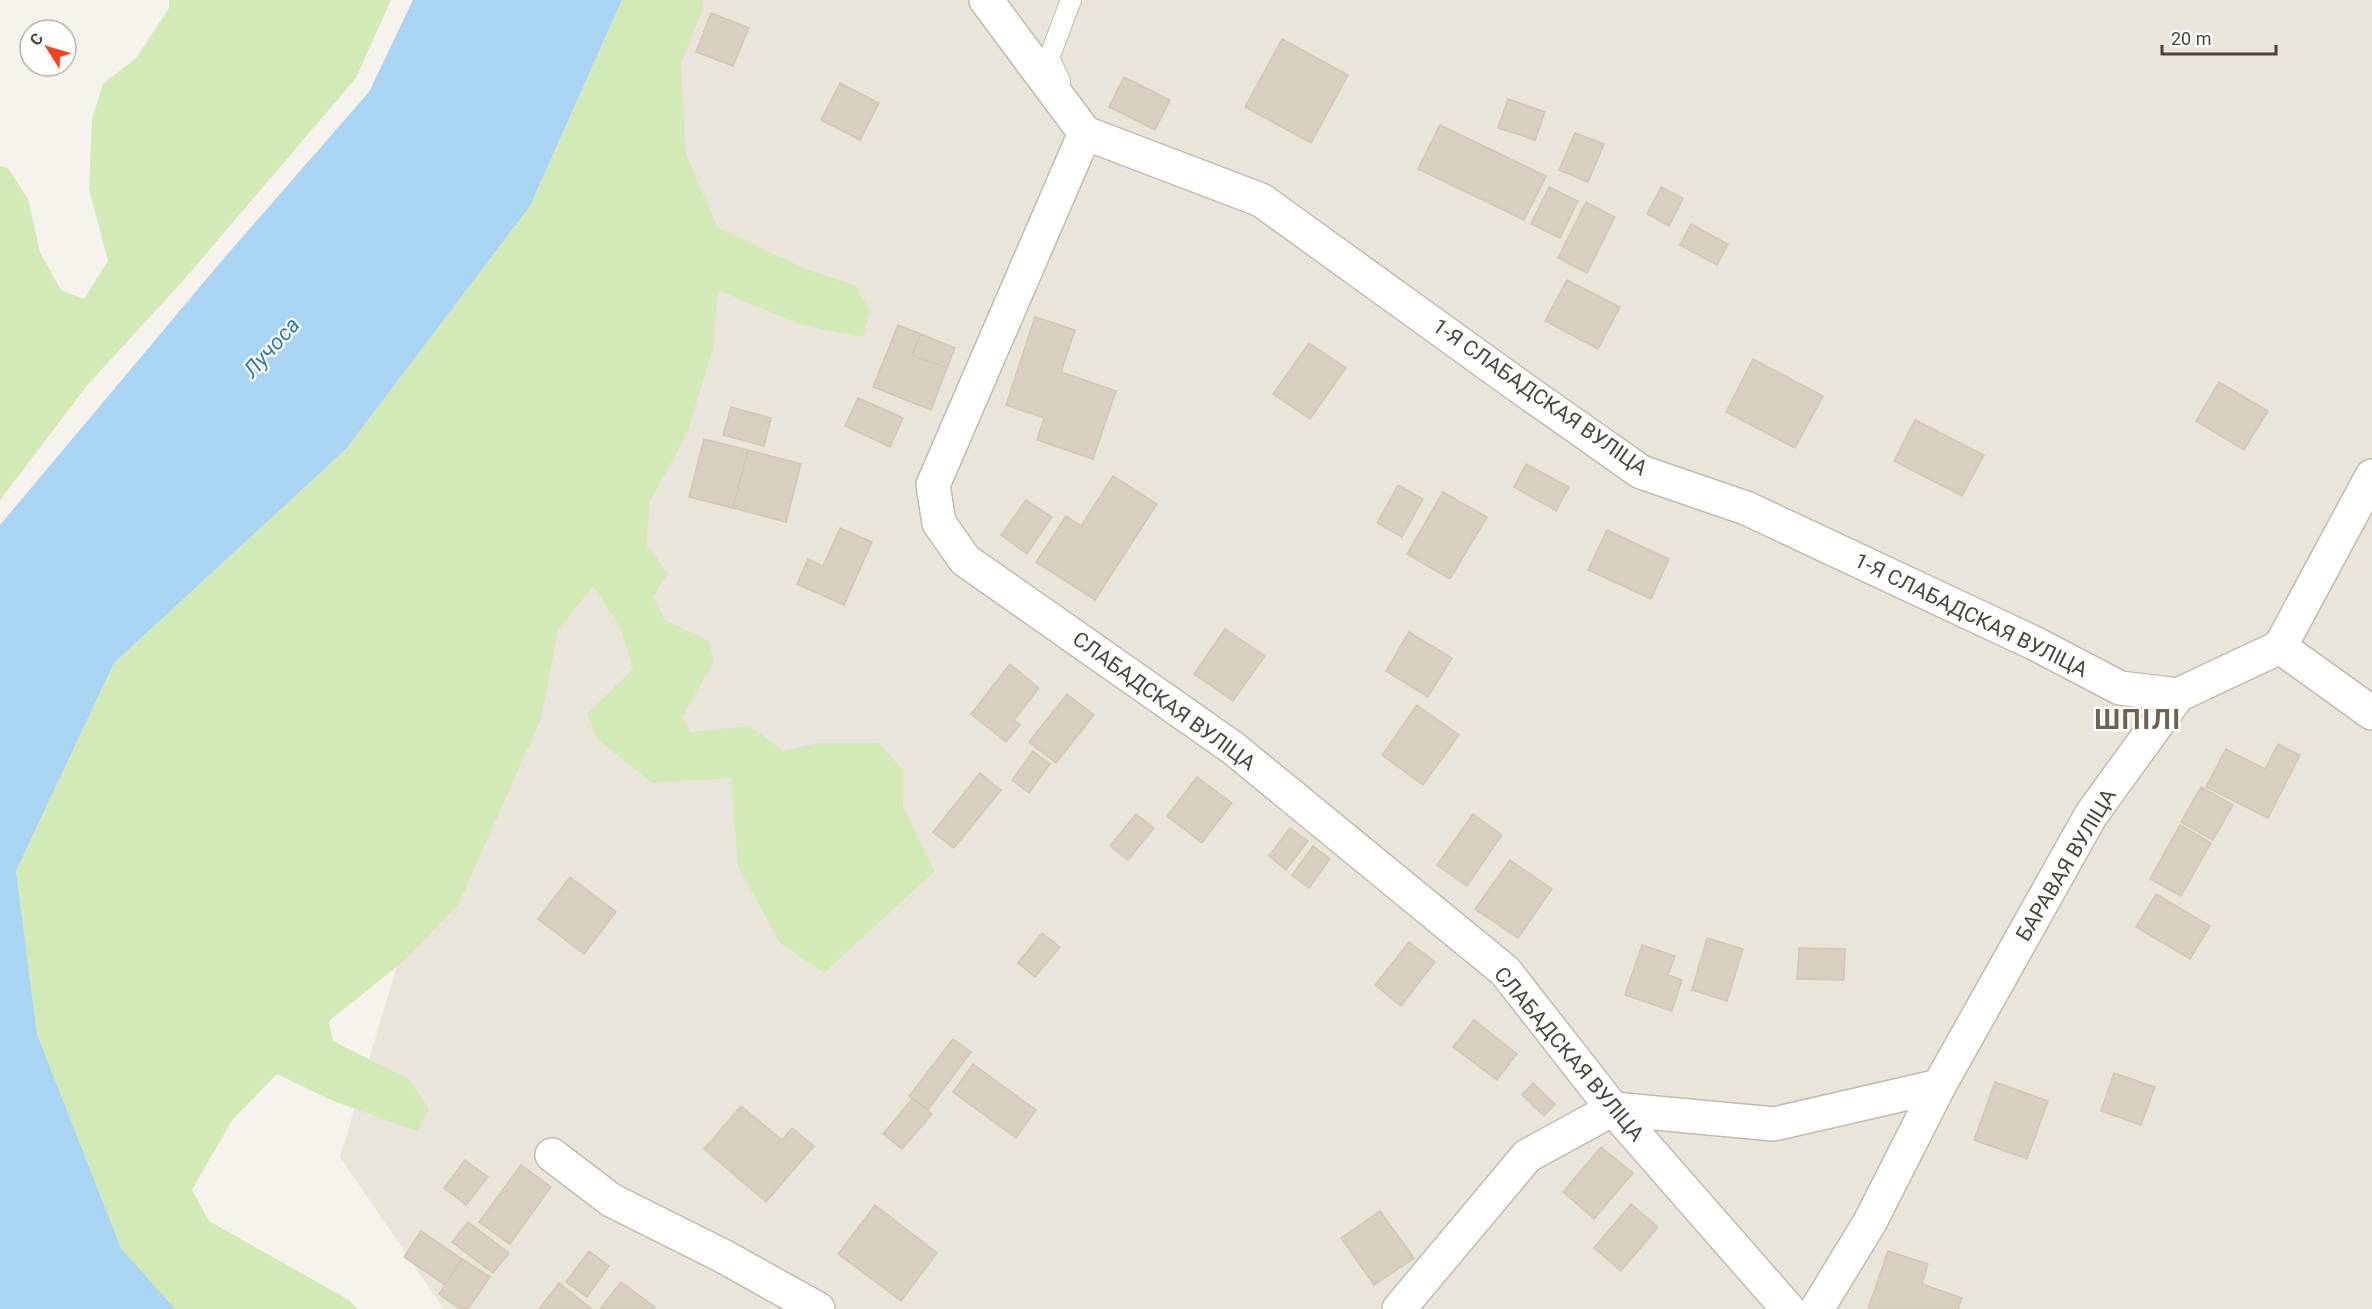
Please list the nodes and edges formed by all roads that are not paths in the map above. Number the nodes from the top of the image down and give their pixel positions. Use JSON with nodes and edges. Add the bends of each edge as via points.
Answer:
{"nodes":[{"id":1,"x":986,"y":0,"type":"edge"},
{"id":2,"x":1071,"y":0,"type":"edge"},
{"id":3,"x":1085,"y":133,"type":"junction"},
{"id":4,"x":2372,"y":476,"type":"edge"},
{"id":5,"x":2280,"y":647,"type":"junction"},
{"id":6,"x":2178,"y":695,"type":"junction"},
{"id":7,"x":2372,"y":713,"type":"edge"},
{"id":8,"x":1939,"y":1086,"type":"junction"},
{"id":9,"x":1612,"y":1109,"type":"junction"},
{"id":10,"x":552,"y":1155,"type":"dead end"},
{"id":11,"x":818,"y":1309,"type":"edge"},
{"id":12,"x":1400,"y":1309,"type":"edge"},
{"id":13,"x":1788,"y":1309,"type":"edge"},
{"id":14,"x":1817,"y":1309,"type":"edge"}],
"edges":[{"from":1,"to":3,"type":"street"},
{"from":2,"to":3,"type":"lane","via":[[1049,58]]},
{"from":3,"to":6,"type":"street","name":"1-Я СЛАБАДСКАЯ ВУЛІЦА","via":[[1262,200],[1641,472],[1746,508],[2036,644],[2120,688]]},
{"from":3,"to":9,"type":"street","name":"СЛАБАДСКАЯ ВУЛІЦА","via":[[933,485],[939,523],[965,560],[1233,748],[1505,971]]},
{"from":4,"to":5,"type":"street"},
{"from":5,"to":6,"type":"street","name":"БАРАВАЯ ВУЛІЦА"},
{"from":5,"to":7,"type":"street"},
{"from":6,"to":8,"type":"street","name":"БАРАВАЯ ВУЛІЦА","via":[[2091,815]]},
{"from":8,"to":9,"type":"street","via":[[1774,1124]]},
{"from":8,"to":14,"type":"street","name":"БАРАВАЯ ВУЛІЦА","via":[[1870,1222]]},
{"from":9,"to":12,"type":"street","via":[[1527,1156]]},
{"from":9,"to":13,"type":"street","name":"СЛАБАДСКАЯ ВУЛІЦА"},
{"from":10,"to":11,"type":"street","via":[[611,1200]]}]}
